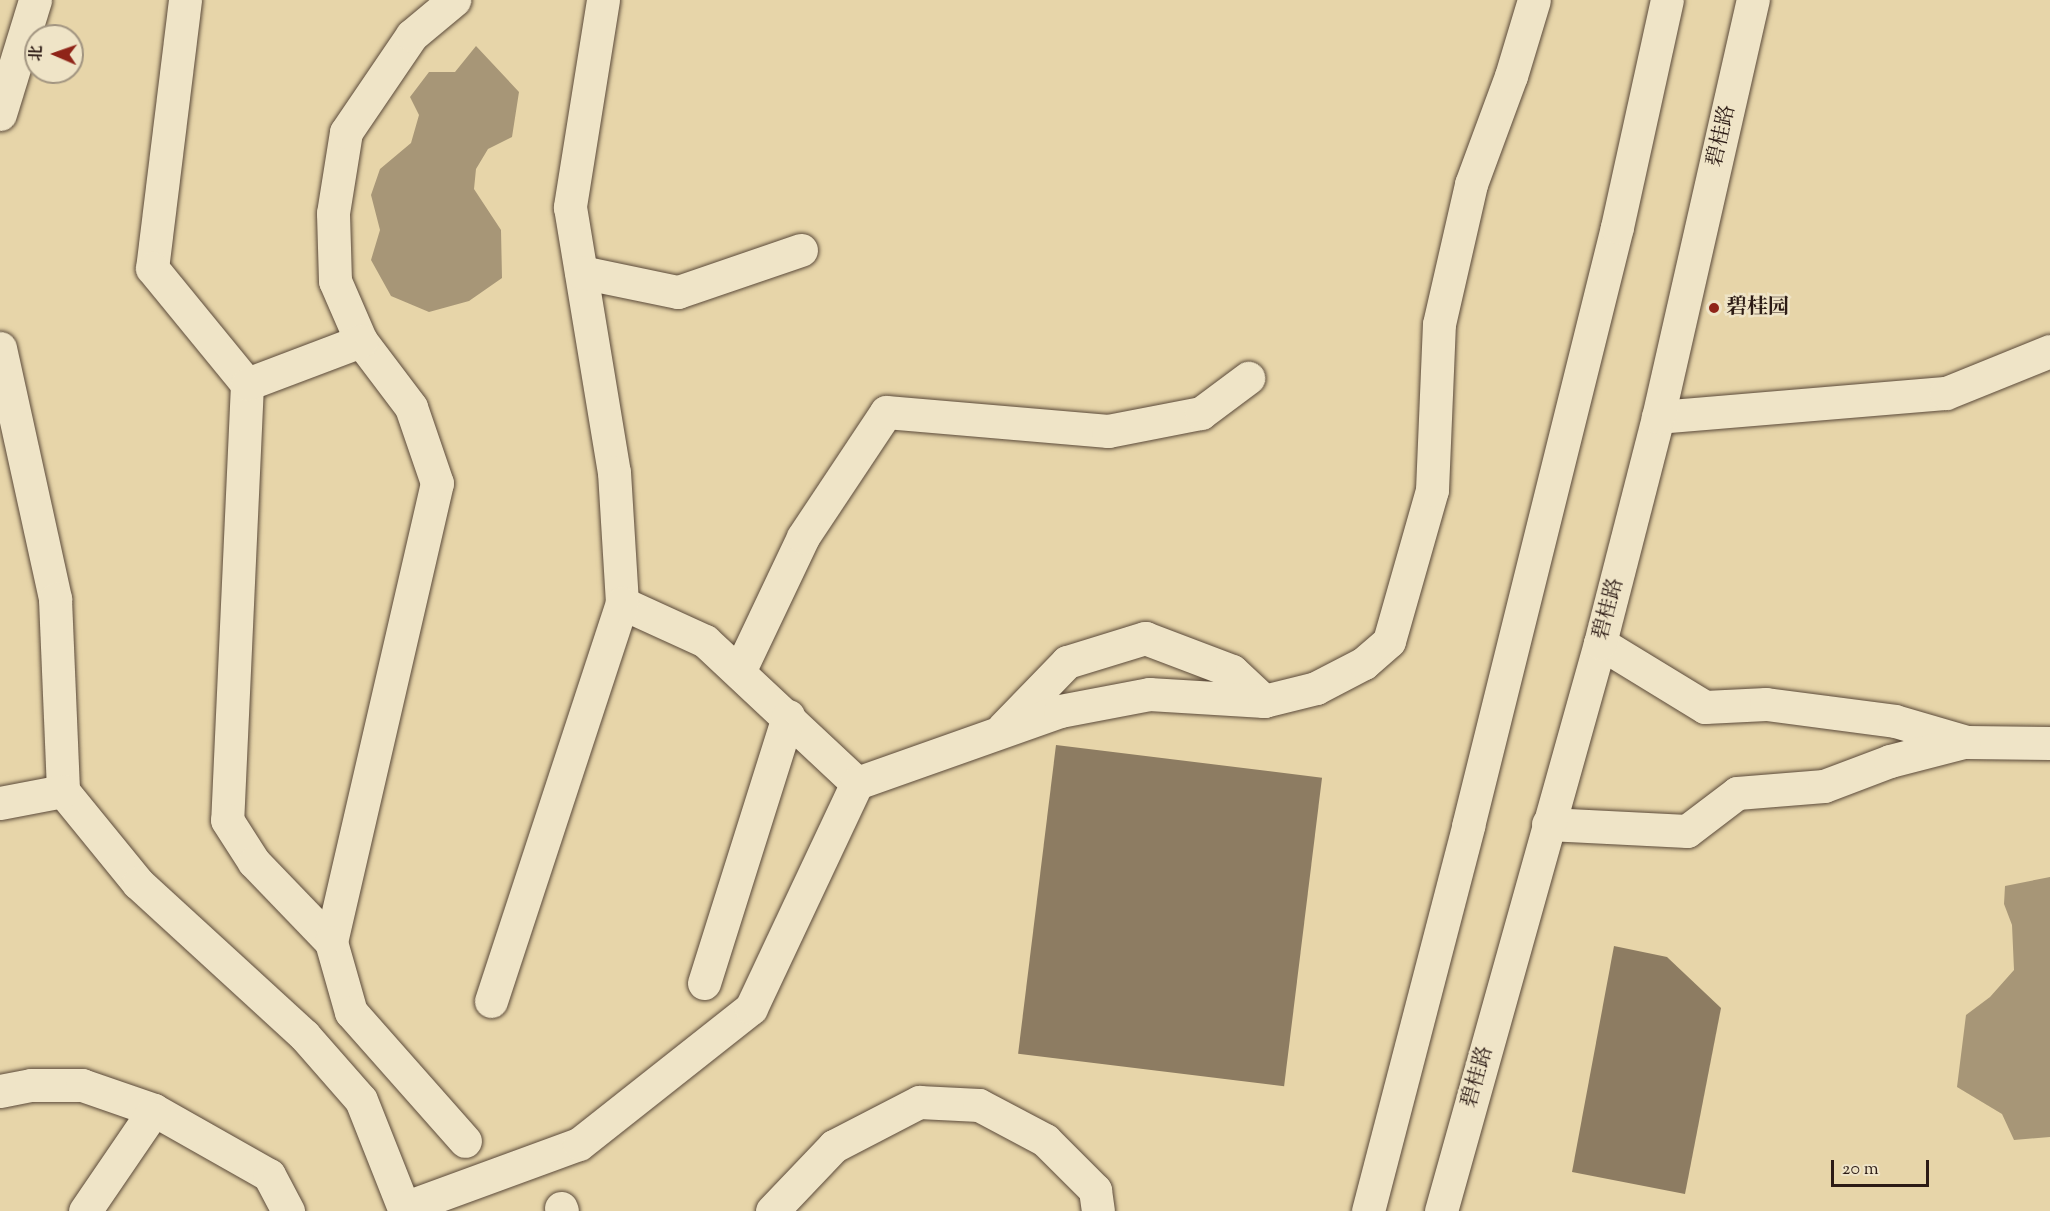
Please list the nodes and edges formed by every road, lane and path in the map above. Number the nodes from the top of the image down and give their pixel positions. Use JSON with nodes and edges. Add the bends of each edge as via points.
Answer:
{"nodes":[{"id":1,"x":35,"y":0,"type":"edge"},
{"id":2,"x":185,"y":0,"type":"edge"},
{"id":3,"x":454,"y":0,"type":"edge"},
{"id":4,"x":603,"y":0,"type":"edge"},
{"id":5,"x":1534,"y":0,"type":"edge"},
{"id":6,"x":1667,"y":0,"type":"edge"},
{"id":7,"x":1753,"y":0,"type":"edge"},
{"id":8,"x":0,"y":114,"type":"edge"},
{"id":9,"x":801,"y":250,"type":"dead end"},
{"id":10,"x":581,"y":272,"type":"junction"},
{"id":11,"x":361,"y":341,"type":"junction"},
{"id":12,"x":0,"y":348,"type":"edge"},
{"id":13,"x":2050,"y":351,"type":"edge"},
{"id":14,"x":1248,"y":378,"type":"dead end"},
{"id":15,"x":247,"y":384,"type":"junction"},
{"id":16,"x":1658,"y":417,"type":"junction"},
{"id":17,"x":622,"y":603,"type":"junction"},
{"id":18,"x":1600,"y":644,"type":"junction"},
{"id":19,"x":739,"y":672,"type":"junction"},
{"id":20,"x":1264,"y":701,"type":"junction"},
{"id":21,"x":788,"y":716,"type":"junction"},
{"id":22,"x":998,"y":732,"type":"junction"},
{"id":23,"x":1967,"y":742,"type":"junction"},
{"id":24,"x":2050,"y":743,"type":"edge"},
{"id":25,"x":857,"y":783,"type":"junction"},
{"id":26,"x":63,"y":791,"type":"junction"},
{"id":27,"x":0,"y":803,"type":"edge"},
{"id":28,"x":1548,"y":824,"type":"junction"},
{"id":29,"x":331,"y":942,"type":"junction"},
{"id":30,"x":704,"y":983,"type":"dead end"},
{"id":31,"x":491,"y":1001,"type":"dead end"},
{"id":32,"x":0,"y":1091,"type":"edge"},
{"id":33,"x":154,"y":1110,"type":"junction"},
{"id":34,"x":465,"y":1141,"type":"dead end"},
{"id":35,"x":405,"y":1210,"type":"edge"},
{"id":36,"x":85,"y":1211,"type":"edge"},
{"id":37,"x":288,"y":1211,"type":"edge"},
{"id":38,"x":772,"y":1211,"type":"edge"},
{"id":39,"x":1098,"y":1211,"type":"edge"},
{"id":40,"x":1368,"y":1211,"type":"edge"},
{"id":41,"x":1441,"y":1211,"type":"edge"}],
"edges":[{"from":1,"to":8,"type":"street"},
{"from":2,"to":15,"type":"street","via":[[152,268]]},
{"from":3,"to":11,"type":"street","via":[[412,35],[346,132],[333,213],[335,280]]},
{"from":4,"to":10,"type":"street","via":[[570,207]]},
{"from":5,"to":20,"type":"street","via":[[1471,183],[1439,324],[1432,490],[1389,640],[1364,663],[1316,688]]},
{"from":6,"to":40,"type":"street","via":[[1617,227]]},
{"from":7,"to":16,"type":"street","name":"碧桂路"},
{"from":9,"to":10,"type":"street","via":[[678,292]]},
{"from":10,"to":17,"type":"street","via":[[614,472]]},
{"from":11,"to":15,"type":"street"},
{"from":11,"to":29,"type":"street","via":[[411,406],[437,483]]},
{"from":12,"to":26,"type":"street","via":[[54,599]]},
{"from":13,"to":16,"type":"street","via":[[1946,393]]},
{"from":14,"to":19,"type":"street","via":[[1201,413],[1108,431],[886,412],[802,537]]},
{"from":15,"to":29,"type":"street","via":[[227,820],[254,862]]},
{"from":16,"to":18,"type":"street","name":"碧桂路"},
{"from":17,"to":19,"type":"street","via":[[705,641]]},
{"from":17,"to":31,"type":"street"},
{"from":18,"to":23,"type":"street","via":[[1705,707],[1766,704],[1895,721]]},
{"from":18,"to":28,"type":"street","name":"碧桂路"},
{"from":19,"to":21,"type":"street"},
{"from":20,"to":22,"type":"street","via":[[1149,694],[1060,711]]},
{"from":20,"to":22,"type":"street","via":[[1233,671],[1145,638],[1067,662]]},
{"from":21,"to":25,"type":"street"},
{"from":21,"to":30,"type":"street"},
{"from":22,"to":25,"type":"street"},
{"from":23,"to":24,"type":"street"},
{"from":23,"to":28,"type":"street","via":[[1890,761],[1824,786],[1737,793],[1687,831]]},
{"from":25,"to":35,"type":"street","via":[[751,1008],[579,1144]]},
{"from":26,"to":27,"type":"street"},
{"from":26,"to":35,"type":"street","via":[[138,883],[304,1035],[361,1101]]},
{"from":28,"to":41,"type":"street","name":"碧桂路"},
{"from":29,"to":34,"type":"street","via":[[351,1012]]},
{"from":32,"to":33,"type":"street","via":[[31,1084],[82,1085]]},
{"from":33,"to":36,"type":"street"},
{"from":33,"to":37,"type":"street","via":[[269,1175]]},
{"from":38,"to":39,"type":"street","via":[[834,1146],[919,1102],[979,1105],[1045,1140],[1095,1190]]}]}
